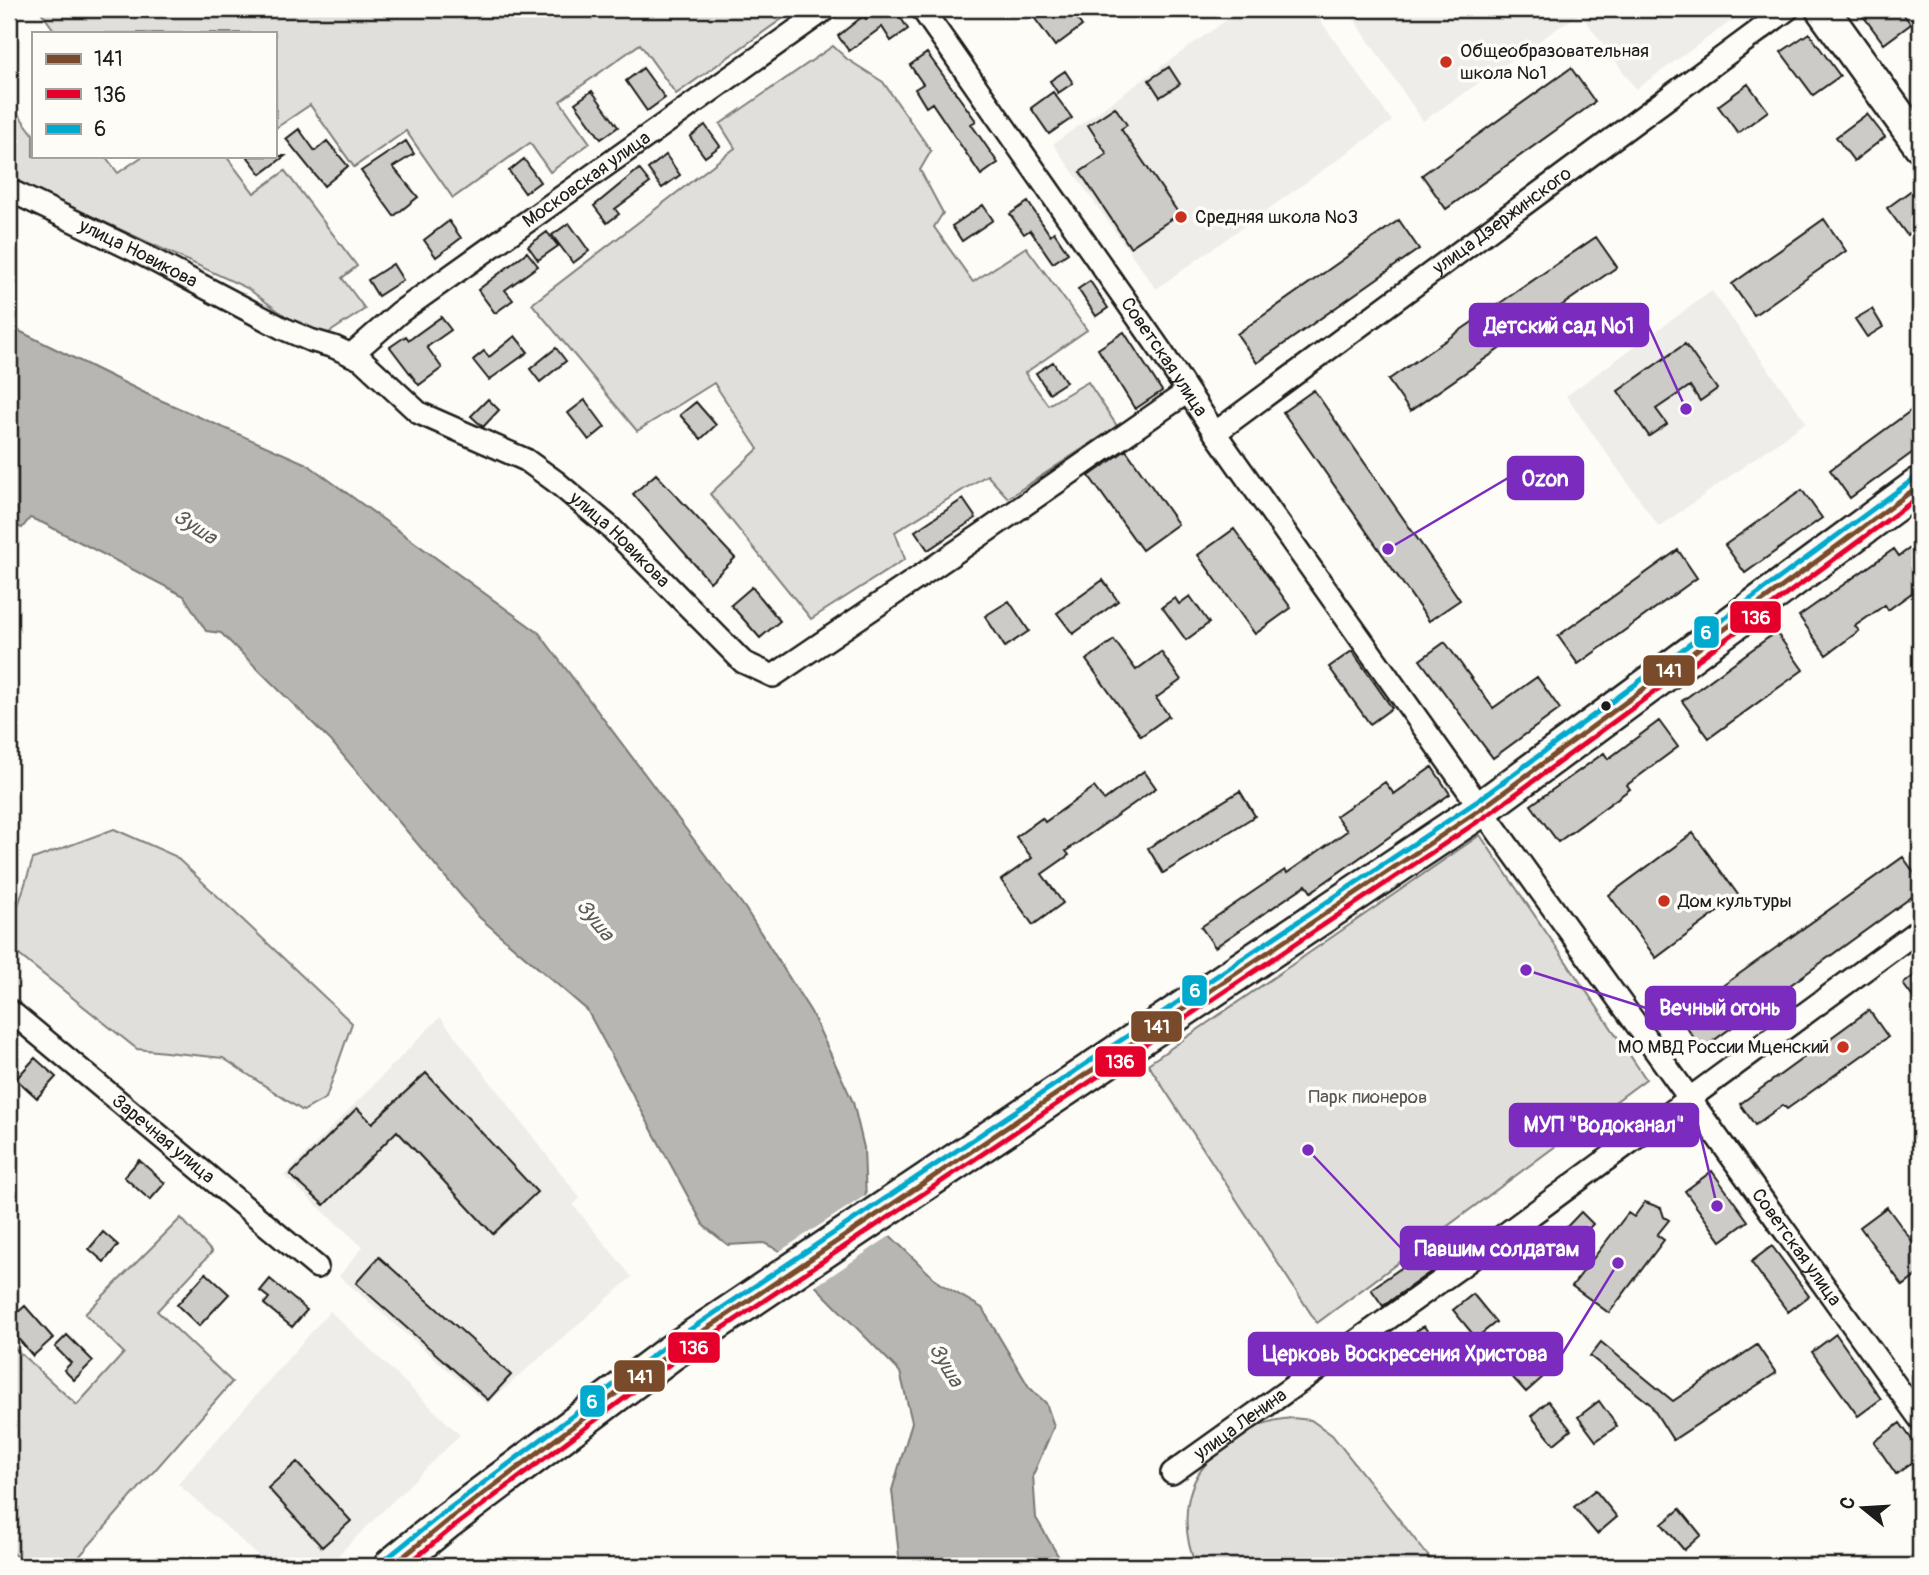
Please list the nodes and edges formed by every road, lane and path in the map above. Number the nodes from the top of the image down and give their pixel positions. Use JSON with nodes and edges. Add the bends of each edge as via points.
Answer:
{"nodes":[{"id":1,"x":826,"y":9,"type":"edge"},
{"id":2,"x":922,"y":9,"type":"edge"},
{"id":3,"x":1788,"y":9,"type":"edge"},
{"id":4,"x":1822,"y":9,"type":"edge"},
{"id":5,"x":1920,"y":145,"type":"edge"},
{"id":6,"x":9,"y":190,"type":"edge"},
{"id":7,"x":351,"y":355,"type":"junction"},
{"id":8,"x":1187,"y":392,"type":"junction"},
{"id":9,"x":1215,"y":433,"type":"junction"},
{"id":10,"x":1920,"y":485,"type":"edge"},
{"id":11,"x":1481,"y":808,"type":"junction"},
{"id":12,"x":1920,"y":929,"type":"edge"},
{"id":13,"x":9,"y":1010,"type":"edge"},
{"id":14,"x":1690,"y":1098,"type":"junction"},
{"id":15,"x":317,"y":1267,"type":"dead end"},
{"id":16,"x":1920,"y":1419,"type":"edge"},
{"id":17,"x":1172,"y":1473,"type":"dead end"},
{"id":18,"x":392,"y":1566,"type":"edge"}],
"edges":[{"from":1,"to":7,"type":"street","name":"Московская улица","via":[[400,312]]},
{"from":2,"to":8,"type":"street","name":"Советская улица"},
{"from":3,"to":9,"type":"street","name":"улица Дзержинского"},
{"from":4,"to":5,"type":"main road"},
{"from":6,"to":7,"type":"street","name":"улица Новикова","via":[[282,328]]},
{"from":7,"to":8,"type":"street","name":"улица Новикова","via":[[419,413],[526,460],[555,481],[611,528],[743,662],[773,676]]},
{"from":8,"to":9,"type":"street","name":"Советская улица"},
{"from":9,"to":11,"type":"street","name":"Советская улица"},
{"from":10,"to":11,"type":"main road"},
{"from":11,"to":14,"type":"street","name":"Советская улица"},
{"from":11,"to":18,"type":"main road","via":[[669,1354]]},
{"from":12,"to":14,"type":"street","name":"улица Ленина"},
{"from":13,"to":15,"type":"street","name":"Заречная улица"},
{"from":14,"to":16,"type":"street","name":"Советская улица"},
{"from":14,"to":17,"type":"street","name":"улица Ленина"}]}
